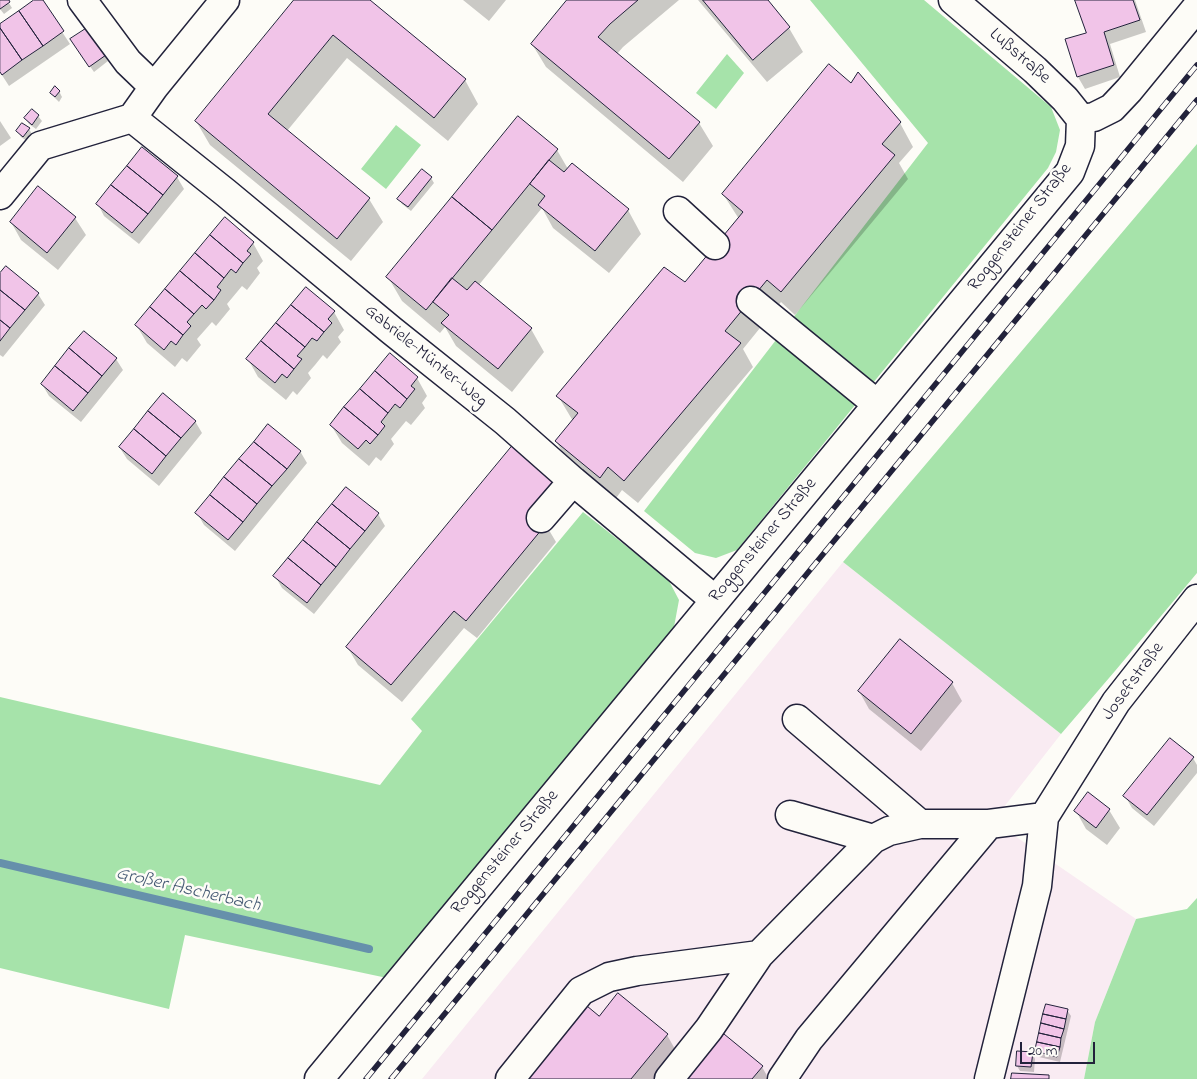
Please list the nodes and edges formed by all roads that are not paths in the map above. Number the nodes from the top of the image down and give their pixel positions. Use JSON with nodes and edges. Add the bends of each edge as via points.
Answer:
{"nodes":[{"id":1,"x":82,"y":0,"type":"edge"},
{"id":2,"x":225,"y":0,"type":"edge"},
{"id":3,"x":953,"y":0,"type":"edge"},
{"id":4,"x":1197,"y":7,"type":"edge"},
{"id":5,"x":154,"y":86,"type":"junction"},
{"id":6,"x":132,"y":118,"type":"junction"},
{"id":7,"x":1081,"y":119,"type":"junction"},
{"id":8,"x":0,"y":195,"type":"edge"},
{"id":9,"x":678,"y":211,"type":"dead end"},
{"id":10,"x":715,"y":245,"type":"dead end"},
{"id":11,"x":751,"y":300,"type":"dead end"},
{"id":12,"x":877,"y":404,"type":"junction"},
{"id":13,"x":573,"y":481,"type":"junction"},
{"id":14,"x":541,"y":518,"type":"dead end"},
{"id":15,"x":1197,"y":599,"type":"edge"},
{"id":16,"x":715,"y":600,"type":"junction"},
{"id":17,"x":797,"y":719,"type":"dead end"},
{"id":18,"x":790,"y":815,"type":"dead end"},
{"id":19,"x":1044,"y":817,"type":"junction"},
{"id":20,"x":920,"y":824,"type":"junction"},
{"id":21,"x":989,"y":824,"type":"junction"},
{"id":22,"x":873,"y":839,"type":"junction"},
{"id":23,"x":759,"y":955,"type":"junction"},
{"id":24,"x":318,"y":1079,"type":"edge"},
{"id":25,"x":510,"y":1079,"type":"edge"},
{"id":26,"x":669,"y":1079,"type":"edge"},
{"id":27,"x":782,"y":1079,"type":"edge"},
{"id":28,"x":989,"y":1079,"type":"edge"}],
"edges":[{"from":1,"to":5,"type":"street","via":[[128,62]]},
{"from":2,"to":5,"type":"street"},
{"from":3,"to":7,"type":"street","name":"Lußstraße","via":[[1035,70]]},
{"from":4,"to":7,"type":"street","via":[[1112,108]]},
{"from":5,"to":6,"type":"street"},
{"from":6,"to":8,"type":"street","via":[[40,146]]},
{"from":6,"to":13,"type":"street","name":"Gabriele-Münter-Weg","via":[[505,421]]},
{"from":7,"to":12,"type":"street","name":"Roggensteiner Straße","via":[[1080,146],[1070,172]]},
{"from":9,"to":10,"type":"street"},
{"from":11,"to":12,"type":"street"},
{"from":12,"to":16,"type":"street","name":"Roggensteiner Straße"},
{"from":13,"to":14,"type":"street"},
{"from":13,"to":16,"type":"street","name":"Gabriele-Münter-Weg"},
{"from":15,"to":19,"type":"street","name":"Josefstraße","via":[[1116,702]]},
{"from":16,"to":24,"type":"street","name":"Roggensteiner Straße"},
{"from":17,"to":20,"type":"street"},
{"from":18,"to":22,"type":"street"},
{"from":19,"to":21,"type":"street"},
{"from":19,"to":28,"type":"street","via":[[1037,886]]},
{"from":20,"to":21,"type":"street"},
{"from":20,"to":22,"type":"street","via":[[889,830]]},
{"from":21,"to":27,"type":"street","via":[[809,1040]]},
{"from":22,"to":23,"type":"street"},
{"from":23,"to":25,"type":"street","via":[[609,977],[581,991]]},
{"from":23,"to":26,"type":"street","via":[[709,1029]]}]}
